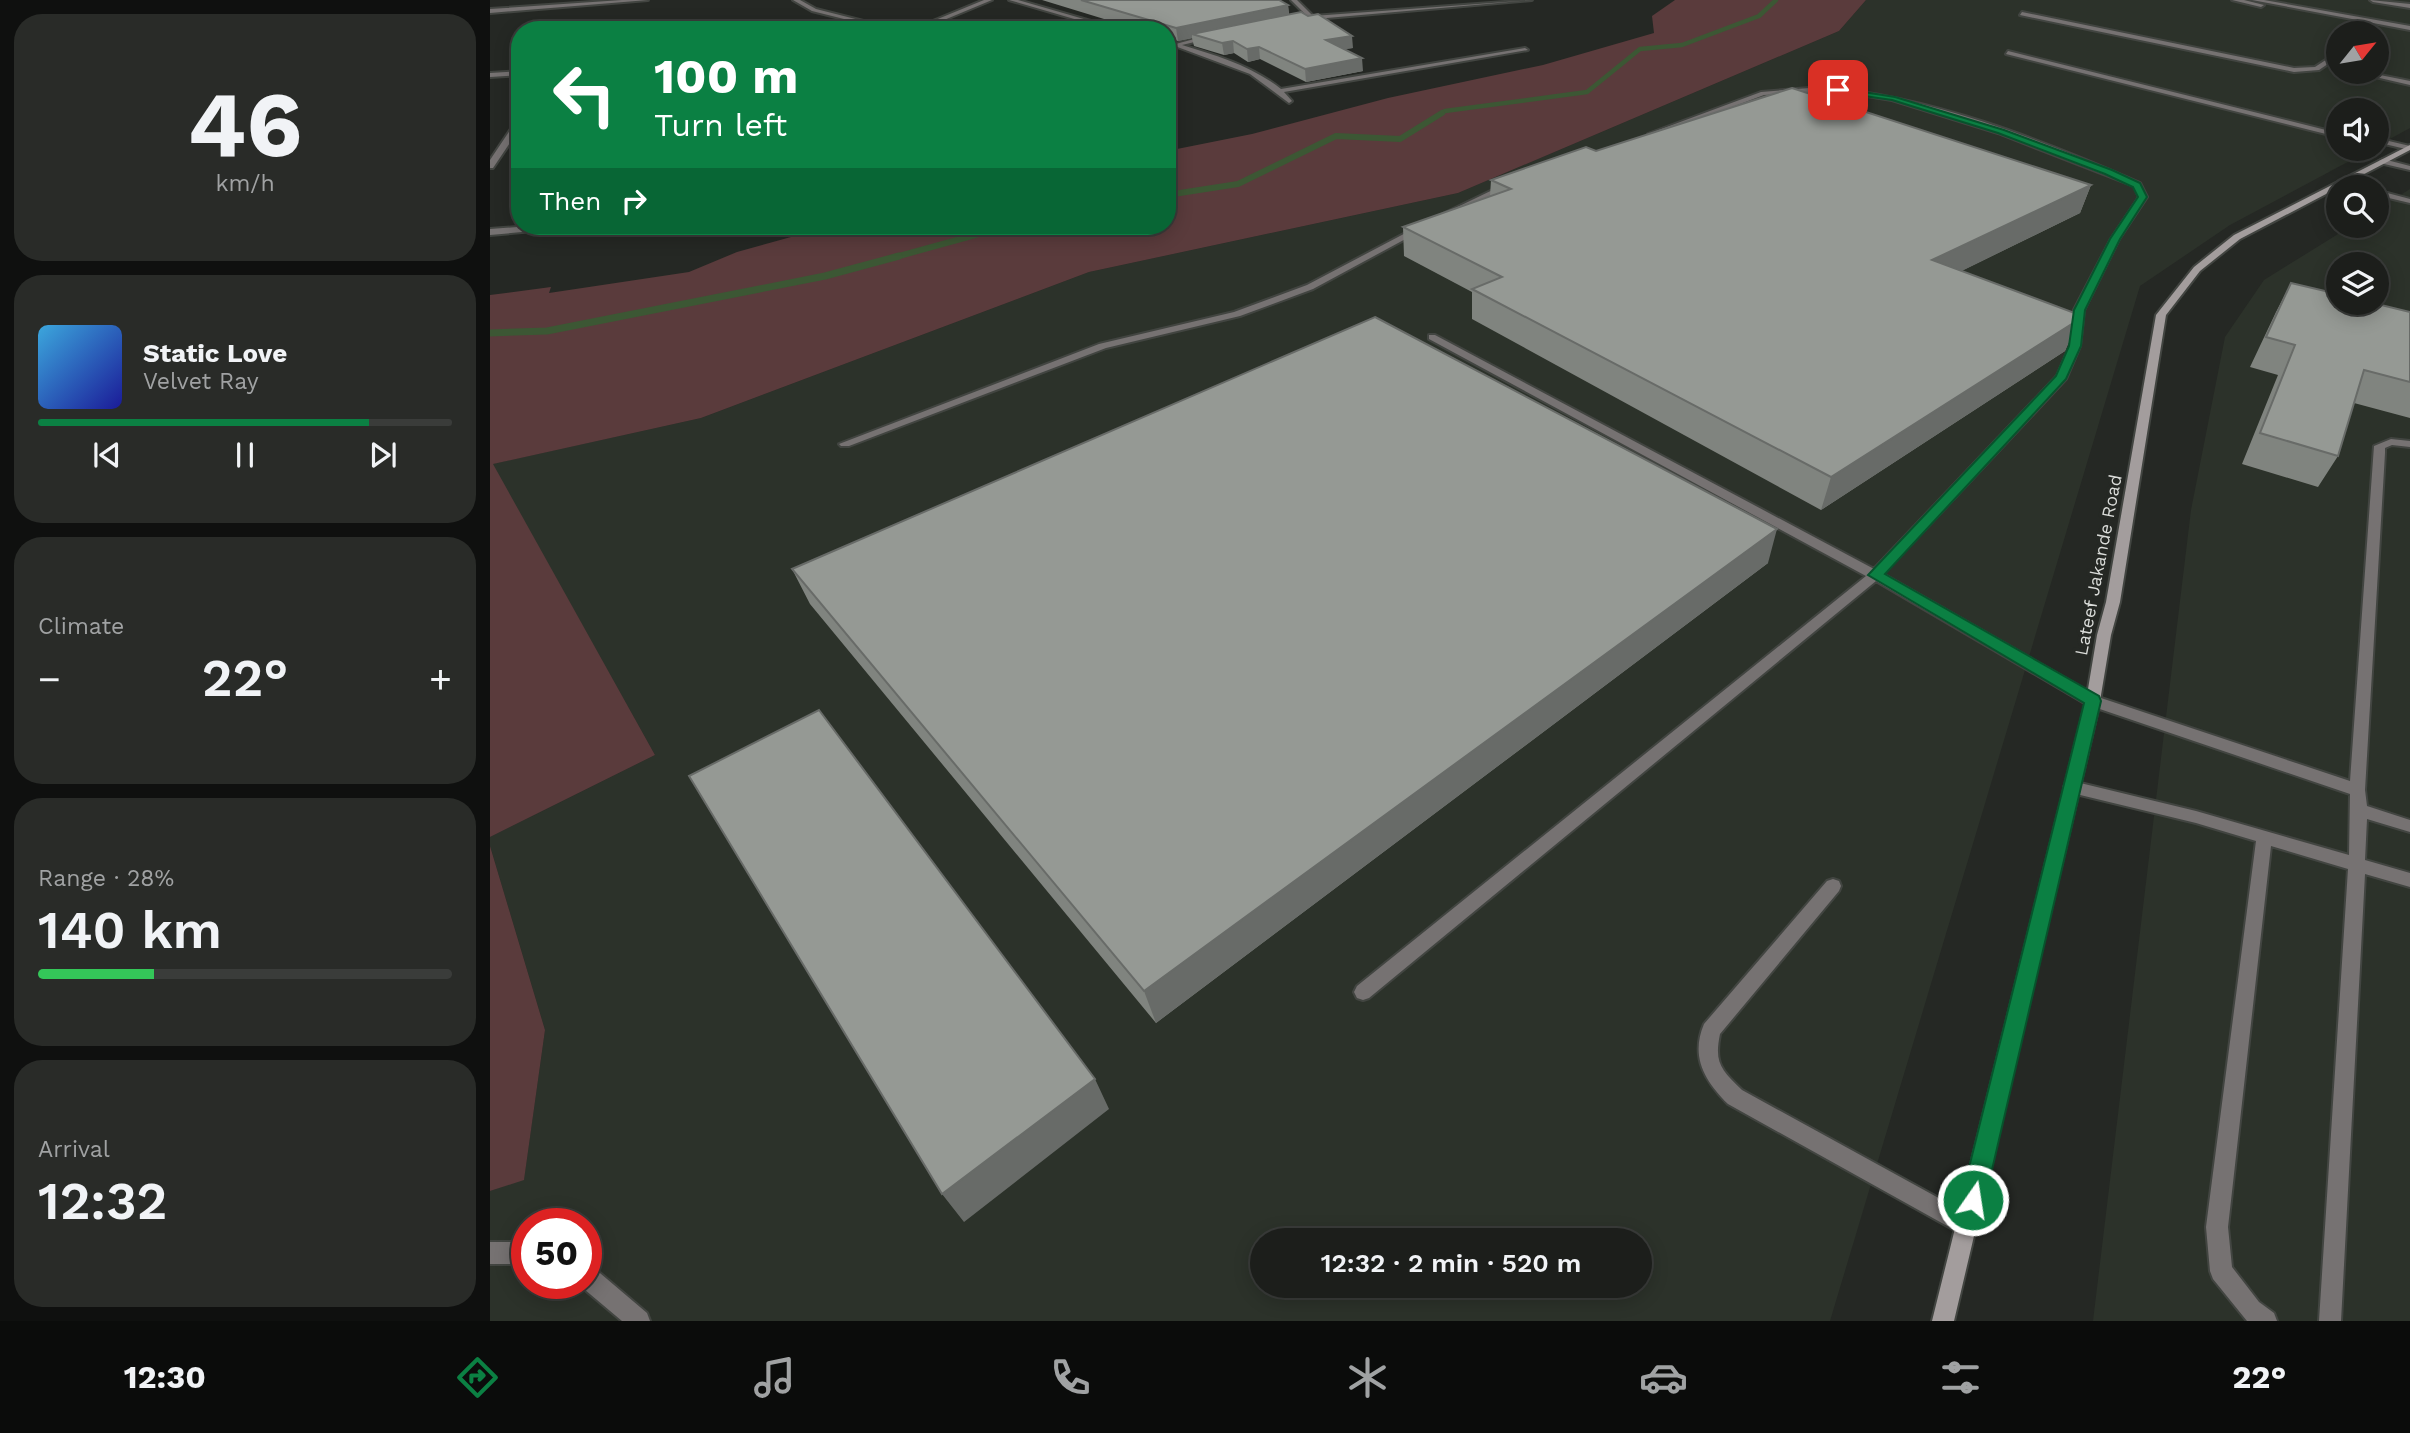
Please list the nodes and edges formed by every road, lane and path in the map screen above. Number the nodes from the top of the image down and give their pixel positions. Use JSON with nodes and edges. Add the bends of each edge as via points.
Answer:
{"nodes":[{"id":1,"x":645,"y":0,"type":"edge"},
{"id":2,"x":796,"y":0,"type":"edge"},
{"id":3,"x":989,"y":0,"type":"edge"},
{"id":4,"x":1012,"y":0,"type":"edge"},
{"id":5,"x":1294,"y":0,"type":"edge"},
{"id":6,"x":1529,"y":0,"type":"edge"},
{"id":7,"x":2235,"y":0,"type":"edge"},
{"id":8,"x":2255,"y":0,"type":"edge"},
{"id":9,"x":2373,"y":0,"type":"edge"},
{"id":10,"x":2323,"y":5,"type":"dead end"},
{"id":11,"x":2410,"y":6,"type":"edge"},
{"id":12,"x":2314,"y":10,"type":"junction"},
{"id":13,"x":490,"y":11,"type":"edge"},
{"id":14,"x":2022,"y":14,"type":"dead end"},
{"id":15,"x":1311,"y":17,"type":"junction"},
{"id":16,"x":1291,"y":19,"type":"edge"},
{"id":17,"x":861,"y":21,"type":"edge"},
{"id":18,"x":936,"y":21,"type":"edge"},
{"id":19,"x":1087,"y":21,"type":"edge"},
{"id":20,"x":2353,"y":21,"type":"edge"},
{"id":21,"x":2410,"y":27,"type":"edge"},
{"id":22,"x":1223,"y":34,"type":"edge"},
{"id":23,"x":1176,"y":43,"type":"edge"},
{"id":24,"x":1176,"y":45,"type":"edge"},
{"id":25,"x":1525,"y":50,"type":"dead end"},
{"id":26,"x":2008,"y":53,"type":"dead end"},
{"id":27,"x":2325,"y":65,"type":"edge"},
{"id":28,"x":511,"y":74,"type":"edge"},
{"id":29,"x":490,"y":75,"type":"edge"},
{"id":30,"x":2389,"y":79,"type":"edge"},
{"id":31,"x":2410,"y":83,"type":"edge"},
{"id":32,"x":1281,"y":91,"type":"junction"},
{"id":33,"x":1289,"y":101,"type":"dead end"},
{"id":34,"x":2325,"y":133,"type":"edge"},
{"id":35,"x":511,"y":135,"type":"edge"},
{"id":36,"x":1646,"y":136,"type":"edge"},
{"id":37,"x":2389,"y":143,"type":"edge"},
{"id":38,"x":2410,"y":148,"type":"edge"},
{"id":39,"x":2389,"y":158,"type":"edge"},
{"id":40,"x":2383,"y":161,"type":"joint"},
{"id":41,"x":490,"y":166,"type":"edge"},
{"id":42,"x":2410,"y":168,"type":"edge"},
{"id":43,"x":2357,"y":175,"type":"edge"},
{"id":44,"x":1516,"y":182,"type":"edge"},
{"id":45,"x":2326,"y":191,"type":"edge"},
{"id":46,"x":2389,"y":195,"type":"edge"},
{"id":47,"x":2410,"y":201,"type":"edge"},
{"id":48,"x":1438,"y":219,"type":"edge"},
{"id":49,"x":1426,"y":225,"type":"edge"},
{"id":50,"x":511,"y":230,"type":"edge"},
{"id":51,"x":490,"y":232,"type":"edge"},
{"id":52,"x":1432,"y":337,"type":"dead end"},
{"id":53,"x":845,"y":444,"type":"dead end"},
{"id":54,"x":2410,"y":444,"type":"edge"},
{"id":55,"x":1875,"y":575,"type":"junction"},
{"id":56,"x":2093,"y":701,"type":"junction"},
{"id":57,"x":2072,"y":787,"type":"junction"},
{"id":58,"x":2357,"y":790,"type":"junction"},
{"id":59,"x":2359,"y":810,"type":"junction"},
{"id":60,"x":2410,"y":826,"type":"edge"},
{"id":61,"x":2264,"y":839,"type":"junction"},
{"id":62,"x":2357,"y":863,"type":"junction"},
{"id":63,"x":2410,"y":880,"type":"edge"},
{"id":64,"x":1833,"y":886,"type":"dead end"},
{"id":65,"x":1363,"y":992,"type":"dead end"},
{"id":66,"x":1967,"y":1226,"type":"junction"},
{"id":67,"x":490,"y":1253,"type":"edge"},
{"id":68,"x":511,"y":1254,"type":"edge"},
{"id":69,"x":602,"y":1290,"type":"edge"},
{"id":70,"x":639,"y":1321,"type":"edge"},
{"id":71,"x":1944,"y":1321,"type":"edge"},
{"id":72,"x":2266,"y":1321,"type":"edge"},
{"id":73,"x":2330,"y":1321,"type":"edge"}],
"edges":[{"from":1,"to":13,"type":"street"},
{"from":2,"to":17,"type":"street"},
{"from":3,"to":18,"type":"street"},
{"from":4,"to":19,"type":"street"},
{"from":5,"to":15,"type":"street"},
{"from":6,"to":15,"type":"street"},
{"from":7,"to":20,"type":"street"},
{"from":8,"to":12,"type":"street"},
{"from":9,"to":11,"type":"street"},
{"from":10,"to":12,"type":"street"},
{"from":12,"to":21,"type":"street"},
{"from":14,"to":27,"type":"street","via":[[2294,70]]},
{"from":15,"to":16,"type":"street"},
{"from":22,"to":23,"type":"street"},
{"from":24,"to":32,"type":"street","via":[[1225,60]]},
{"from":25,"to":32,"type":"street"},
{"from":26,"to":34,"type":"street"},
{"from":28,"to":29,"type":"street"},
{"from":30,"to":31,"type":"street"},
{"from":32,"to":33,"type":"street"},
{"from":35,"to":41,"type":"street"},
{"from":36,"to":55,"type":"street","via":[[1763,93],[1855,92],[1893,98],[2001,131],[2137,185],[2143,197],[2115,239],[2079,310],[2075,346],[2062,377]]},
{"from":37,"to":38,"type":"street"},
{"from":38,"to":39,"type":"main road","name":"Lateef Jakande Road"},
{"from":40,"to":42,"type":"street"},
{"from":40,"to":43,"type":"main road","name":"Lateef Jakande Road"},
{"from":44,"to":48,"type":"street"},
{"from":45,"to":56,"type":"main road","name":"Lateef Jakande Road","via":[[2253,225],[2217,250],[2179,287],[2161,316]]},
{"from":46,"to":47,"type":"street"},
{"from":49,"to":53,"type":"street","via":[[1300,291],[1237,314],[1103,346]]},
{"from":50,"to":51,"type":"street"},
{"from":52,"to":55,"type":"street"},
{"from":54,"to":58,"type":"street","via":[[2380,446]]},
{"from":55,"to":56,"type":"street"},
{"from":55,"to":65,"type":"street"},
{"from":56,"to":57,"type":"main road","name":"Lateef Jakande Road"},
{"from":56,"to":58,"type":"street"},
{"from":57,"to":61,"type":"street"},
{"from":57,"to":66,"type":"main road","name":"Lateef Jakande Road"},
{"from":58,"to":59,"type":"street"},
{"from":59,"to":60,"type":"street"},
{"from":59,"to":62,"type":"street"},
{"from":61,"to":62,"type":"street"},
{"from":61,"to":72,"type":"street","via":[[2217,1227],[2221,1271],[2251,1310]]},
{"from":62,"to":63,"type":"street"},
{"from":62,"to":73,"type":"street"},
{"from":64,"to":66,"type":"street","via":[[1711,1030],[1705,1054],[1714,1077],[1735,1097]]},
{"from":66,"to":71,"type":"main road","name":"Lateef Jakande Road"},
{"from":67,"to":68,"type":"street"},
{"from":69,"to":70,"type":"street"}]}
